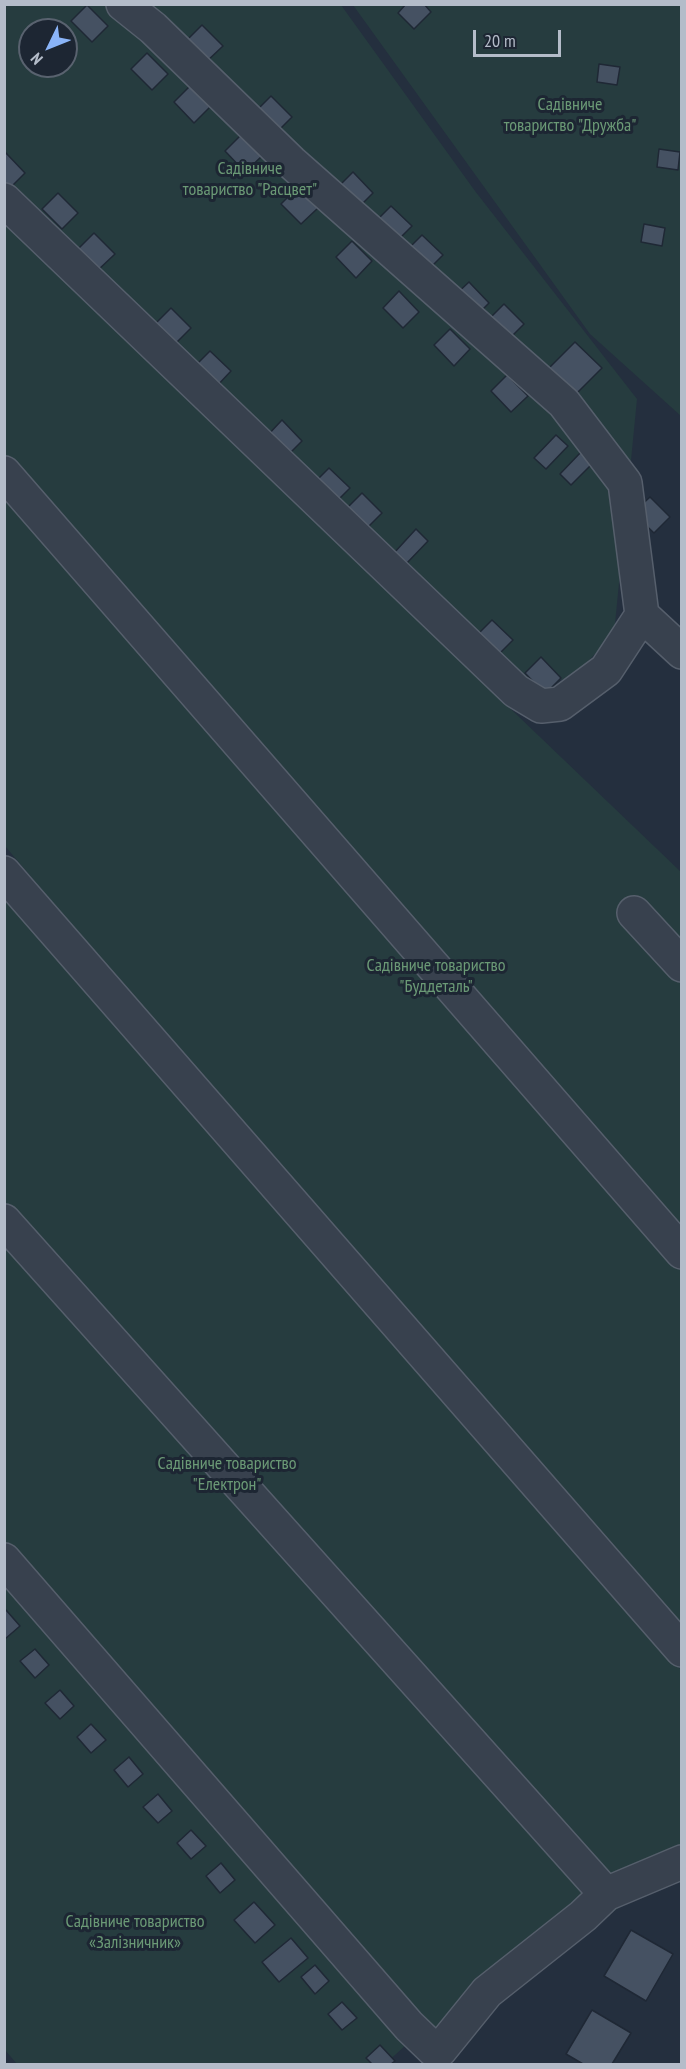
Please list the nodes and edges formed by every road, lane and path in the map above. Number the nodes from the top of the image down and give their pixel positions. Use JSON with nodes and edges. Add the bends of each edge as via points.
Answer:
{"nodes":[{"id":1,"x":123,"y":4,"type":"edge"},
{"id":2,"x":4,"y":200,"type":"edge"},
{"id":3,"x":4,"y":473,"type":"edge"},
{"id":4,"x":642,"y":615,"type":"junction"},
{"id":5,"x":681,"y":652,"type":"edge"},
{"id":6,"x":4,"y":873,"type":"edge"},
{"id":7,"x":634,"y":913,"type":"dead end"},
{"id":8,"x":681,"y":965,"type":"edge"},
{"id":9,"x":4,"y":1221,"type":"edge"},
{"id":10,"x":681,"y":1252,"type":"edge"},
{"id":11,"x":4,"y":1560,"type":"edge"},
{"id":12,"x":681,"y":1650,"type":"edge"},
{"id":13,"x":681,"y":1862,"type":"edge"},
{"id":14,"x":606,"y":1894,"type":"junction"}],
"edges":[{"from":1,"to":4,"type":"lane","via":[[153,28],[291,162],[564,403],[625,483]]},
{"from":2,"to":4,"type":"lane","via":[[516,690],[541,706],[560,704],[606,670]]},
{"from":3,"to":10,"type":"lane"},
{"from":4,"to":5,"type":"lane"},
{"from":6,"to":12,"type":"lane"},
{"from":7,"to":8,"type":"lane"},
{"from":9,"to":14,"type":"lane"},
{"from":11,"to":14,"type":"lane","via":[[434,2050],[440,2050],[487,1992]]},
{"from":13,"to":14,"type":"lane"}]}
